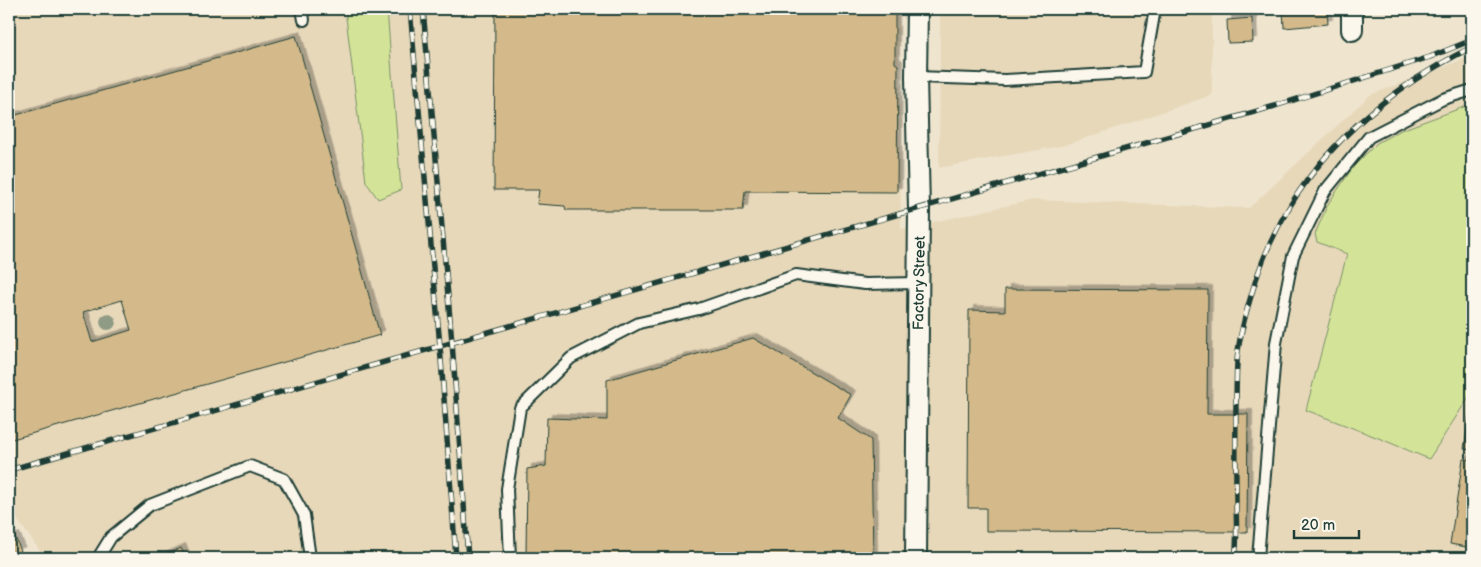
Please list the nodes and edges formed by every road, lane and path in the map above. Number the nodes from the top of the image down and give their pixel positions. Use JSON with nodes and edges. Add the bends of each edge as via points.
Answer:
{"nodes":[{"id":1,"x":302,"y":9,"type":"edge"},
{"id":2,"x":917,"y":9,"type":"edge"},
{"id":3,"x":1155,"y":9,"type":"edge"},
{"id":4,"x":1352,"y":9,"type":"edge"},
{"id":5,"x":304,"y":20,"type":"dead end"},
{"id":6,"x":1352,"y":30,"type":"dead end"},
{"id":7,"x":916,"y":77,"type":"junction"},
{"id":8,"x":1472,"y":90,"type":"edge"},
{"id":9,"x":918,"y":283,"type":"junction"},
{"id":10,"x":98,"y":558,"type":"edge"},
{"id":11,"x":310,"y":558,"type":"edge"},
{"id":12,"x":510,"y":558,"type":"edge"},
{"id":13,"x":916,"y":558,"type":"edge"},
{"id":14,"x":1258,"y":558,"type":"edge"}],
"edges":[{"from":1,"to":5,"type":"lane"},
{"from":2,"to":7,"type":"street","name":"Factory Street"},
{"from":3,"to":7,"type":"lane","via":[[1144,72],[1005,80]]},
{"from":4,"to":6,"type":"street"},
{"from":7,"to":9,"type":"street","name":"Factory Street"},
{"from":8,"to":14,"type":"lane","via":[[1443,99],[1369,137],[1325,191],[1293,256],[1276,343]]},
{"from":9,"to":12,"type":"lane","via":[[865,284],[796,275],[699,309],[639,323],[571,358],[520,408],[507,490]]},
{"from":9,"to":13,"type":"street","name":"Factory Street"},
{"from":10,"to":11,"type":"lane","via":[[111,537],[150,505],[250,466],[284,479],[304,515]]}]}
